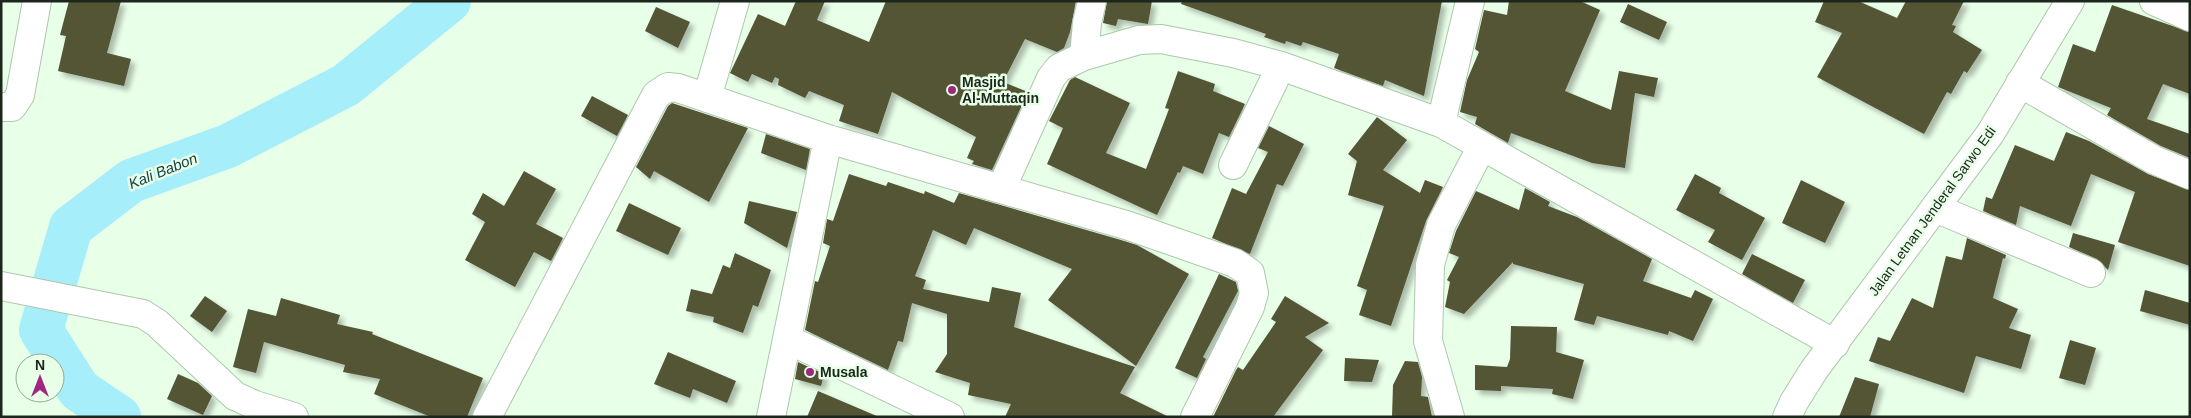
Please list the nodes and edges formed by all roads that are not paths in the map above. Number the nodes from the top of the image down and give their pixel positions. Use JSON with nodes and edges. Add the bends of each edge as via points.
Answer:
{"nodes":[{"id":1,"x":37,"y":1,"type":"edge"},
{"id":2,"x":735,"y":1,"type":"edge"},
{"id":3,"x":1092,"y":1,"type":"edge"},
{"id":4,"x":1470,"y":1,"type":"edge"},
{"id":5,"x":2070,"y":1,"type":"edge"},
{"id":6,"x":2154,"y":1,"type":"edge"},
{"id":7,"x":2190,"y":17,"type":"edge"},
{"id":8,"x":1084,"y":56,"type":"junction"},
{"id":9,"x":1281,"y":66,"type":"junction"},
{"id":10,"x":2020,"y":84,"type":"junction"},
{"id":11,"x":707,"y":98,"type":"junction"},
{"id":12,"x":7,"y":107,"type":"edge"},
{"id":13,"x":1441,"y":123,"type":"junction"},
{"id":14,"x":828,"y":139,"type":"junction"},
{"id":15,"x":1482,"y":146,"type":"junction"},
{"id":16,"x":1233,"y":165,"type":"dead end"},
{"id":17,"x":2190,"y":175,"type":"edge"},
{"id":18,"x":1002,"y":187,"type":"junction"},
{"id":19,"x":1935,"y":208,"type":"junction"},
{"id":20,"x":2090,"y":274,"type":"dead end"},
{"id":21,"x":1,"y":286,"type":"edge"},
{"id":22,"x":787,"y":339,"type":"junction"},
{"id":23,"x":1835,"y":344,"type":"junction"},
{"id":24,"x":294,"y":417,"type":"edge"},
{"id":25,"x":487,"y":417,"type":"edge"},
{"id":26,"x":771,"y":417,"type":"edge"},
{"id":27,"x":950,"y":417,"type":"edge"},
{"id":28,"x":1195,"y":417,"type":"edge"},
{"id":29,"x":1450,"y":417,"type":"edge"},
{"id":30,"x":1787,"y":417,"type":"edge"}],
"edges":[{"from":1,"to":12,"type":"street","via":[[20,95]]},
{"from":2,"to":11,"type":"street"},
{"from":3,"to":8,"type":"street"},
{"from":4,"to":13,"type":"street"},
{"from":5,"to":10,"type":"street","name":"Jalan Letnan Jenderal Sarwo Edi"},
{"from":6,"to":7,"type":"street"},
{"from":8,"to":9,"type":"street","via":[[1130,42],[1161,39]]},
{"from":8,"to":18,"type":"street","via":[[1059,68],[1051,78]]},
{"from":9,"to":13,"type":"street"},
{"from":9,"to":16,"type":"street"},
{"from":10,"to":17,"type":"street","via":[[2154,160]]},
{"from":10,"to":19,"type":"street","name":"Jalan Letnan Jenderal Sarwo Edi","via":[[1990,134]]},
{"from":11,"to":14,"type":"street"},
{"from":11,"to":25,"type":"street","via":[[668,87],[656,95]]},
{"from":13,"to":15,"type":"street"},
{"from":14,"to":18,"type":"street"},
{"from":14,"to":22,"type":"street"},
{"from":15,"to":23,"type":"street"},
{"from":15,"to":29,"type":"street","via":[[1441,225],[1430,265],[1428,341]]},
{"from":18,"to":28,"type":"street","via":[[1126,225],[1235,263],[1250,273],[1254,293],[1250,308]]},
{"from":19,"to":20,"type":"street"},
{"from":19,"to":23,"type":"street","name":"Jalan Letnan Jenderal Sarwo Edi"},
{"from":21,"to":24,"type":"street","via":[[143,314],[157,323],[235,396]]},
{"from":22,"to":26,"type":"street"},
{"from":22,"to":27,"type":"street"},
{"from":23,"to":30,"type":"street","name":"Jalan Letnan Jenderal Sarwo Edi","via":[[1814,370]]}]}
